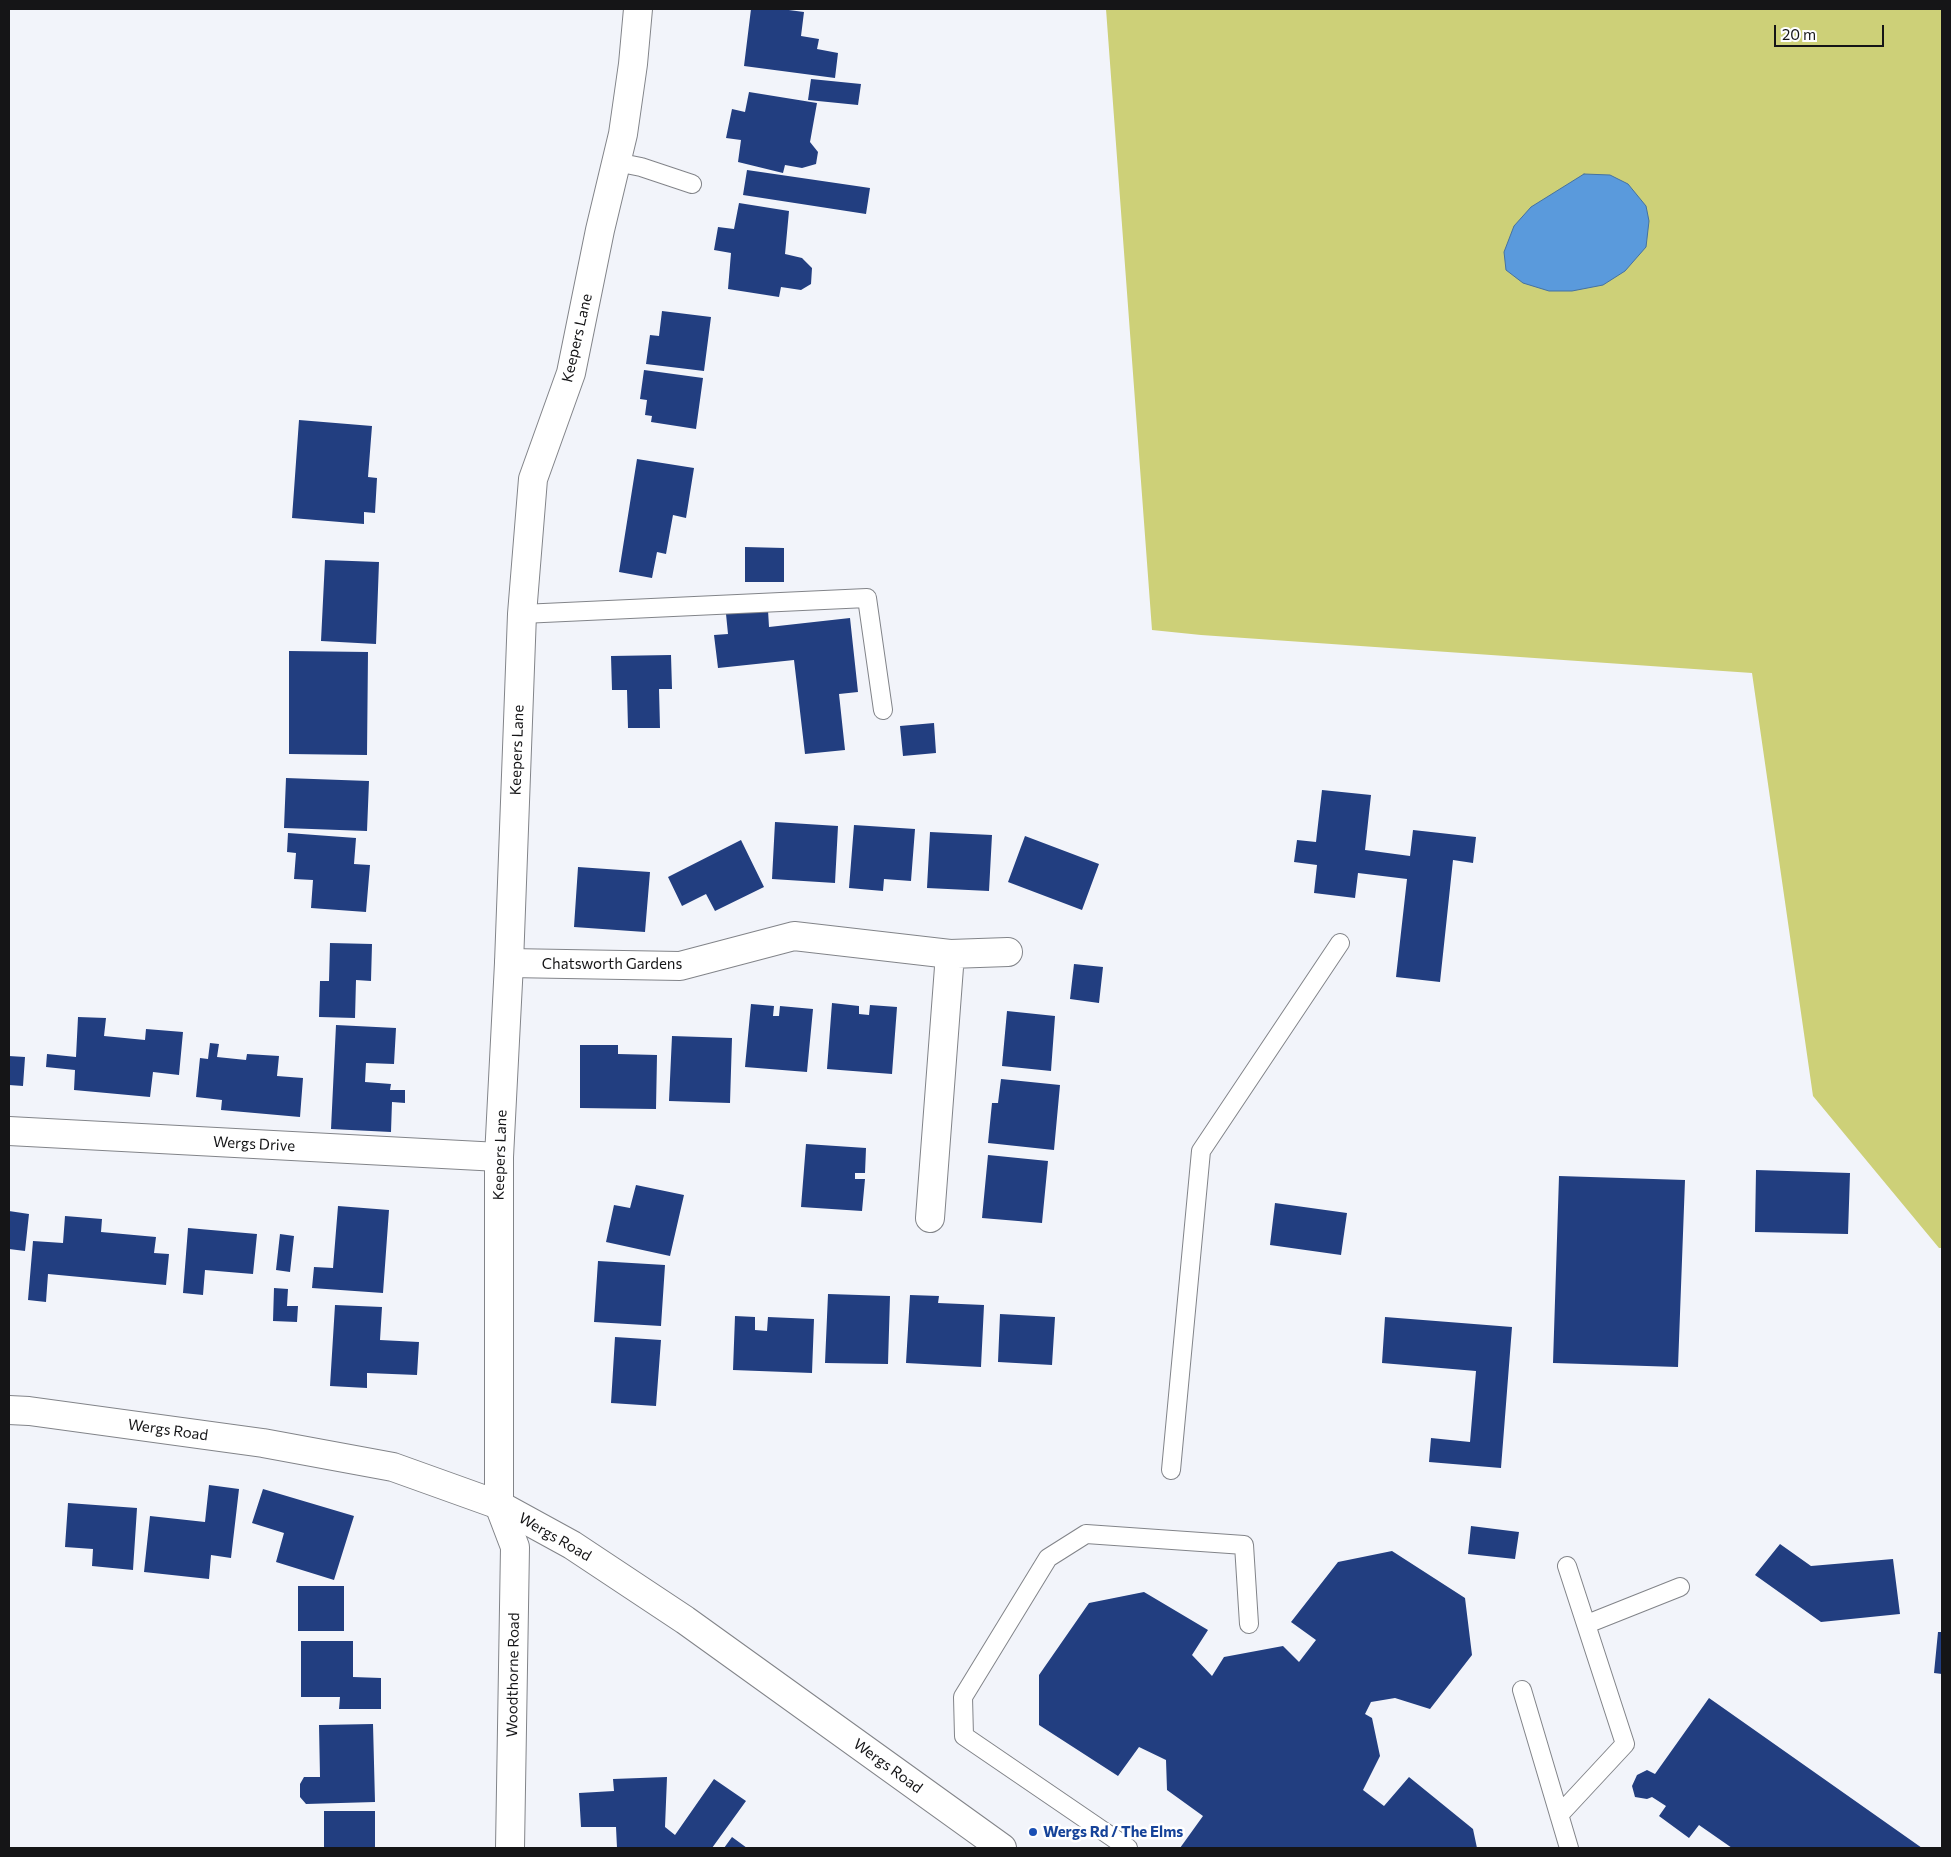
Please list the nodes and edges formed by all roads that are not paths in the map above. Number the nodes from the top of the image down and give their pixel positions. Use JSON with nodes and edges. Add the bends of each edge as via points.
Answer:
{"nodes":[{"id":1,"x":638,"y":9,"type":"edge"},
{"id":2,"x":616,"y":162,"type":"junction"},
{"id":3,"x":692,"y":184,"type":"dead end"},
{"id":4,"x":522,"y":614,"type":"junction"},
{"id":5,"x":883,"y":710,"type":"dead end"},
{"id":6,"x":1340,"y":943,"type":"dead end"},
{"id":7,"x":1008,"y":952,"type":"dead end"},
{"id":8,"x":950,"y":954,"type":"junction"},
{"id":9,"x":509,"y":963,"type":"junction"},
{"id":10,"x":9,"y":1131,"type":"edge"},
{"id":11,"x":499,"y":1157,"type":"junction"},
{"id":12,"x":930,"y":1218,"type":"dead end"},
{"id":13,"x":16,"y":1412,"type":"edge"},
{"id":14,"x":1171,"y":1470,"type":"dead end"},
{"id":15,"x":498,"y":1506,"type":"junction"},
{"id":16,"x":1567,"y":1566,"type":"dead end"},
{"id":17,"x":1680,"y":1587,"type":"dead end"},
{"id":18,"x":1249,"y":1624,"type":"dead end"},
{"id":19,"x":1587,"y":1624,"type":"junction"},
{"id":20,"x":1522,"y":1690,"type":"dead end"},
{"id":21,"x":1560,"y":1815,"type":"junction"},
{"id":22,"x":510,"y":1848,"type":"edge"},
{"id":23,"x":1002,"y":1848,"type":"edge"},
{"id":24,"x":1128,"y":1848,"type":"edge"},
{"id":25,"x":1569,"y":1848,"type":"edge"}],
"edges":[{"from":1,"to":2,"type":"main road","name":"Keepers Lane","via":[[624,134]]},
{"from":2,"to":3,"type":"lane"},
{"from":2,"to":4,"type":"main road","name":"Keepers Lane","via":[[571,373],[533,479]]},
{"from":4,"to":5,"type":"lane","via":[[867,598]]},
{"from":4,"to":9,"type":"main road","name":"Keepers Lane"},
{"from":6,"to":14,"type":"lane","via":[[1201,1151]]},
{"from":7,"to":8,"type":"main road","name":"Chatsworth Gardens"},
{"from":8,"to":9,"type":"main road","name":"Chatsworth Gardens","via":[[794,936],[680,966]]},
{"from":8,"to":12,"type":"main road"},
{"from":9,"to":11,"type":"main road","name":"Keepers Lane"},
{"from":10,"to":11,"type":"main road","name":"Wergs Drive"},
{"from":11,"to":15,"type":"main road","name":"Keepers Lane"},
{"from":13,"to":15,"type":"main road","name":"Wergs Road","via":[[263,1443],[393,1467]]},
{"from":15,"to":22,"type":"main road","name":"Woodthorne Road","via":[[515,1548]]},
{"from":15,"to":23,"type":"main road","name":"Wergs Road","via":[[572,1545],[685,1620]]},
{"from":16,"to":19,"type":"lane"},
{"from":17,"to":19,"type":"lane"},
{"from":18,"to":24,"type":"lane","via":[[1244,1545],[1086,1534],[1048,1558],[963,1697],[964,1736]]},
{"from":19,"to":21,"type":"lane","via":[[1624,1744]]},
{"from":20,"to":21,"type":"lane"},
{"from":21,"to":25,"type":"lane"}]}
